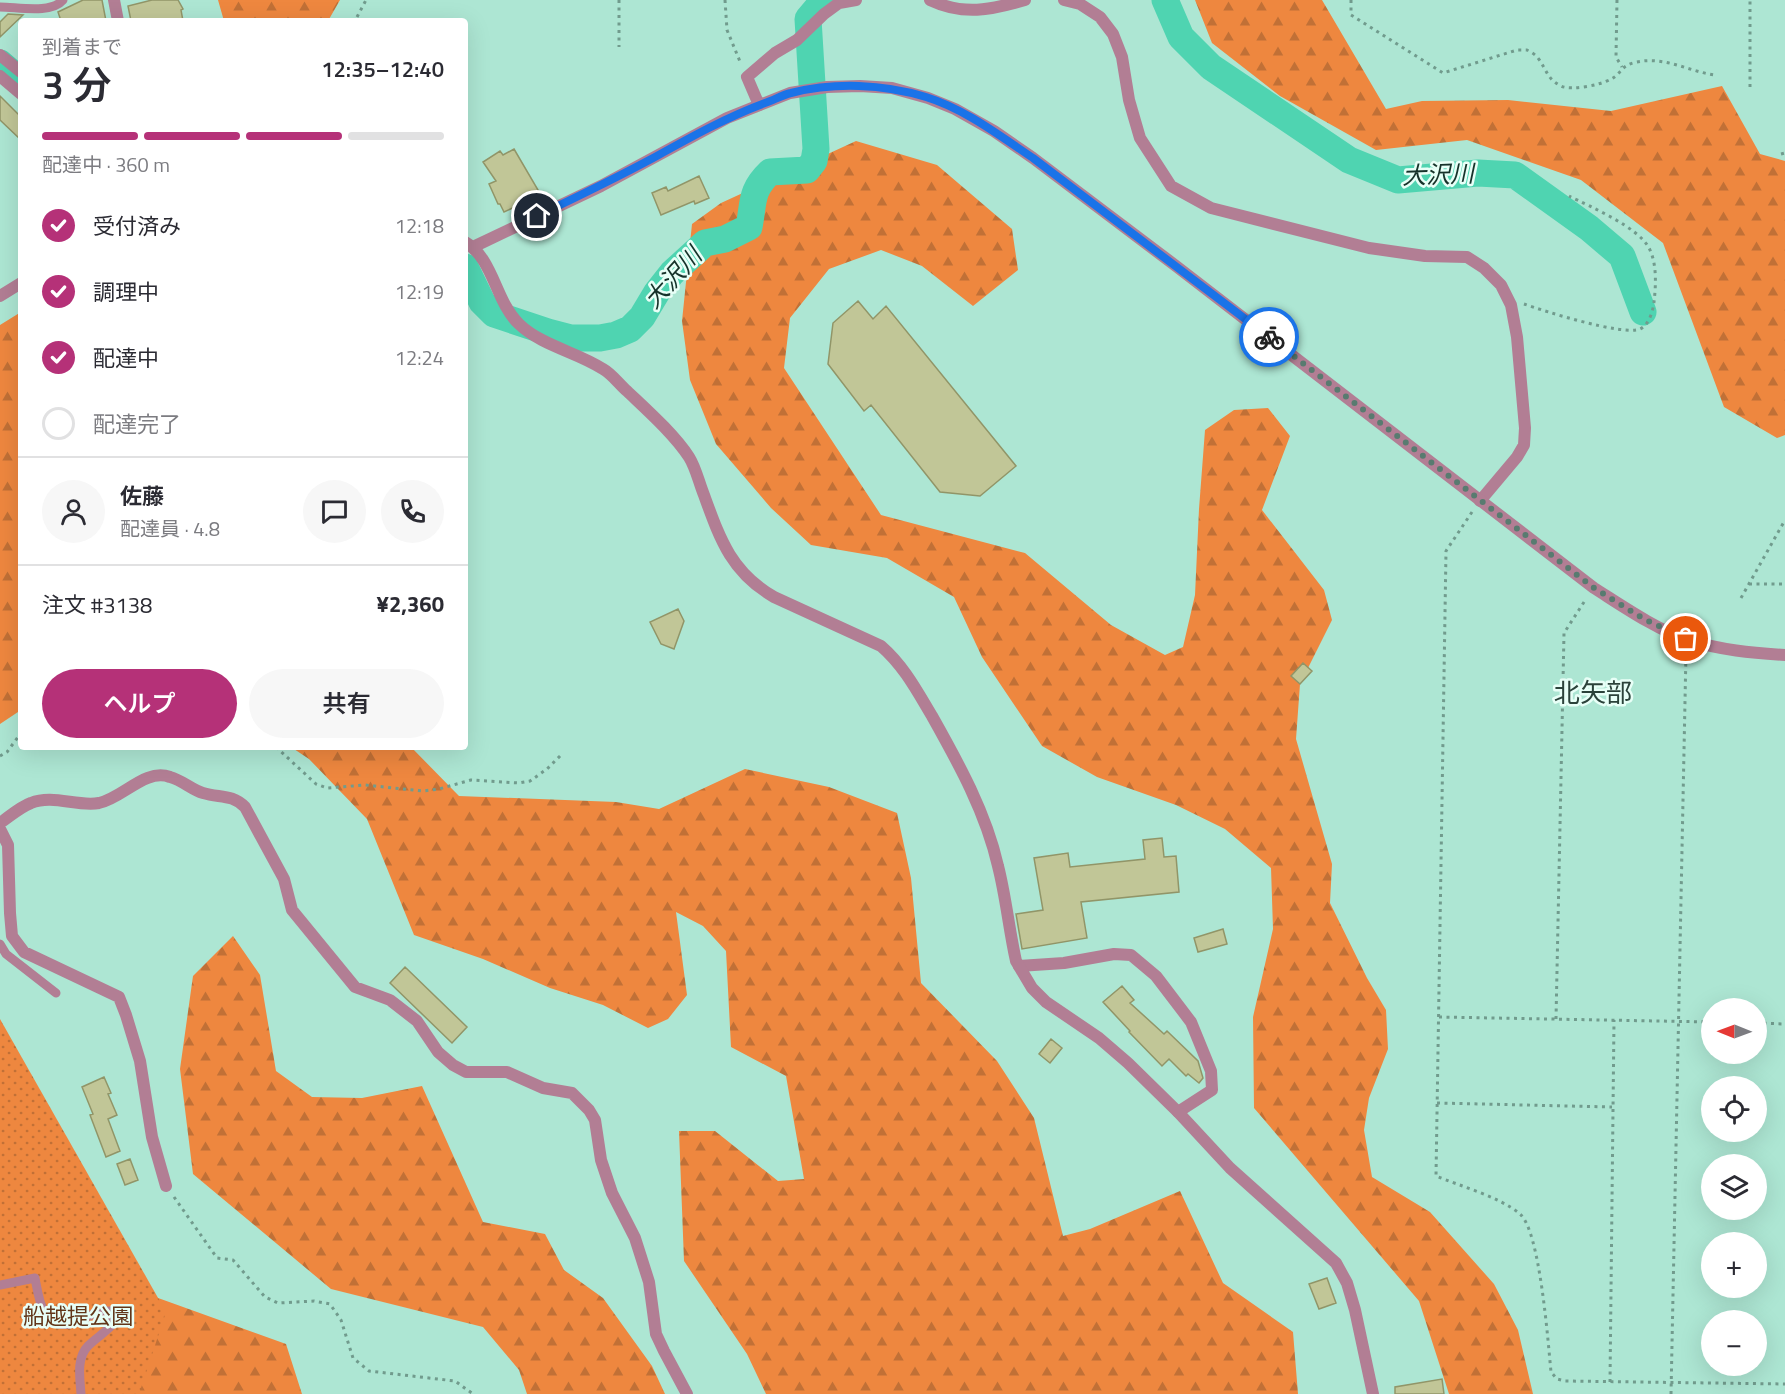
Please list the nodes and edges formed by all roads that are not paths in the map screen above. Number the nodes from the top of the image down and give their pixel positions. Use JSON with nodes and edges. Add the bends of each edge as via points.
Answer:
{"nodes":[{"id":1,"x":63,"y":0,"type":"edge"},
{"id":2,"x":114,"y":0,"type":"edge"},
{"id":3,"x":856,"y":0,"type":"edge"},
{"id":4,"x":930,"y":0,"type":"edge"},
{"id":5,"x":1025,"y":0,"type":"edge"},
{"id":6,"x":1064,"y":0,"type":"edge"},
{"id":7,"x":0,"y":7,"type":"edge"},
{"id":8,"x":117,"y":18,"type":"edge"},
{"id":9,"x":0,"y":55,"type":"edge"},
{"id":10,"x":18,"y":70,"type":"edge"},
{"id":11,"x":0,"y":76,"type":"edge"},
{"id":12,"x":18,"y":91,"type":"edge"},
{"id":13,"x":759,"y":105,"type":"junction"},
{"id":14,"x":469,"y":244,"type":"edge"},
{"id":15,"x":18,"y":285,"type":"edge"},
{"id":16,"x":0,"y":296,"type":"edge"},
{"id":17,"x":1480,"y":501,"type":"junction"},
{"id":18,"x":1785,"y":656,"type":"edge"},
{"id":19,"x":0,"y":823,"type":"edge"},
{"id":20,"x":0,"y":829,"type":"edge"},
{"id":21,"x":0,"y":944,"type":"edge"},
{"id":22,"x":1018,"y":966,"type":"junction"},
{"id":23,"x":56,"y":993,"type":"dead end"},
{"id":24,"x":1178,"y":1112,"type":"junction"},
{"id":25,"x":166,"y":1186,"type":"road end"},
{"id":26,"x":0,"y":1285,"type":"edge"},
{"id":27,"x":81,"y":1394,"type":"edge"},
{"id":28,"x":687,"y":1394,"type":"edge"},
{"id":29,"x":1373,"y":1394,"type":"edge"}],
"edges":[{"from":1,"to":7,"type":"lane","via":[[48,8]]},
{"from":2,"to":8,"type":"street"},
{"from":3,"to":13,"type":"street","via":[[839,3],[747,77]]},
{"from":4,"to":5,"type":"street","via":[[966,11]]},
{"from":6,"to":17,"type":"street","via":[[1100,16],[1113,34],[1140,138],[1171,186],[1211,208],[1369,248],[1467,257],[1501,285],[1511,304],[1517,337],[1524,445]]},
{"from":9,"to":10,"type":"street"},
{"from":11,"to":12,"type":"street"},
{"from":13,"to":14,"type":"street","via":[[727,118],[601,186]]},
{"from":13,"to":17,"type":"street","via":[[790,93],[860,86],[892,88],[955,109],[1033,158]]},
{"from":14,"to":22,"type":"street","via":[[485,263],[519,324],[605,370],[679,444],[690,459],[721,539],[743,574],[774,597],[881,646],[905,672],[953,753],[981,812],[998,866]]},
{"from":15,"to":16,"type":"street"},
{"from":17,"to":18,"type":"street","via":[[1594,588],[1644,619],[1686,639],[1736,652]]},
{"from":19,"to":28,"type":"street","via":[[31,803],[102,803],[155,776],[169,776],[201,793],[237,799],[284,879],[291,910],[355,987],[390,1000],[417,1021],[438,1052],[466,1072],[507,1072],[543,1088],[572,1093],[589,1110],[595,1120],[600,1160],[635,1238],[649,1282],[656,1334]]},
{"from":20,"to":25,"type":"street","via":[[8,844],[12,936],[24,952],[119,997],[140,1061],[152,1137]]},
{"from":21,"to":23,"type":"lane","via":[[6,954]]},
{"from":22,"to":24,"type":"street","via":[[1046,1002],[1099,1038]]},
{"from":22,"to":24,"type":"street","via":[[1114,954],[1131,956],[1156,976],[1191,1022],[1211,1071],[1212,1090]]},
{"from":24,"to":29,"type":"street","via":[[1230,1168],[1336,1263],[1355,1310]]},
{"from":26,"to":27,"type":"lane","via":[[34,1278],[45,1317],[53,1323],[70,1324],[98,1311],[110,1311],[114,1323],[85,1348],[79,1368]]}]}
